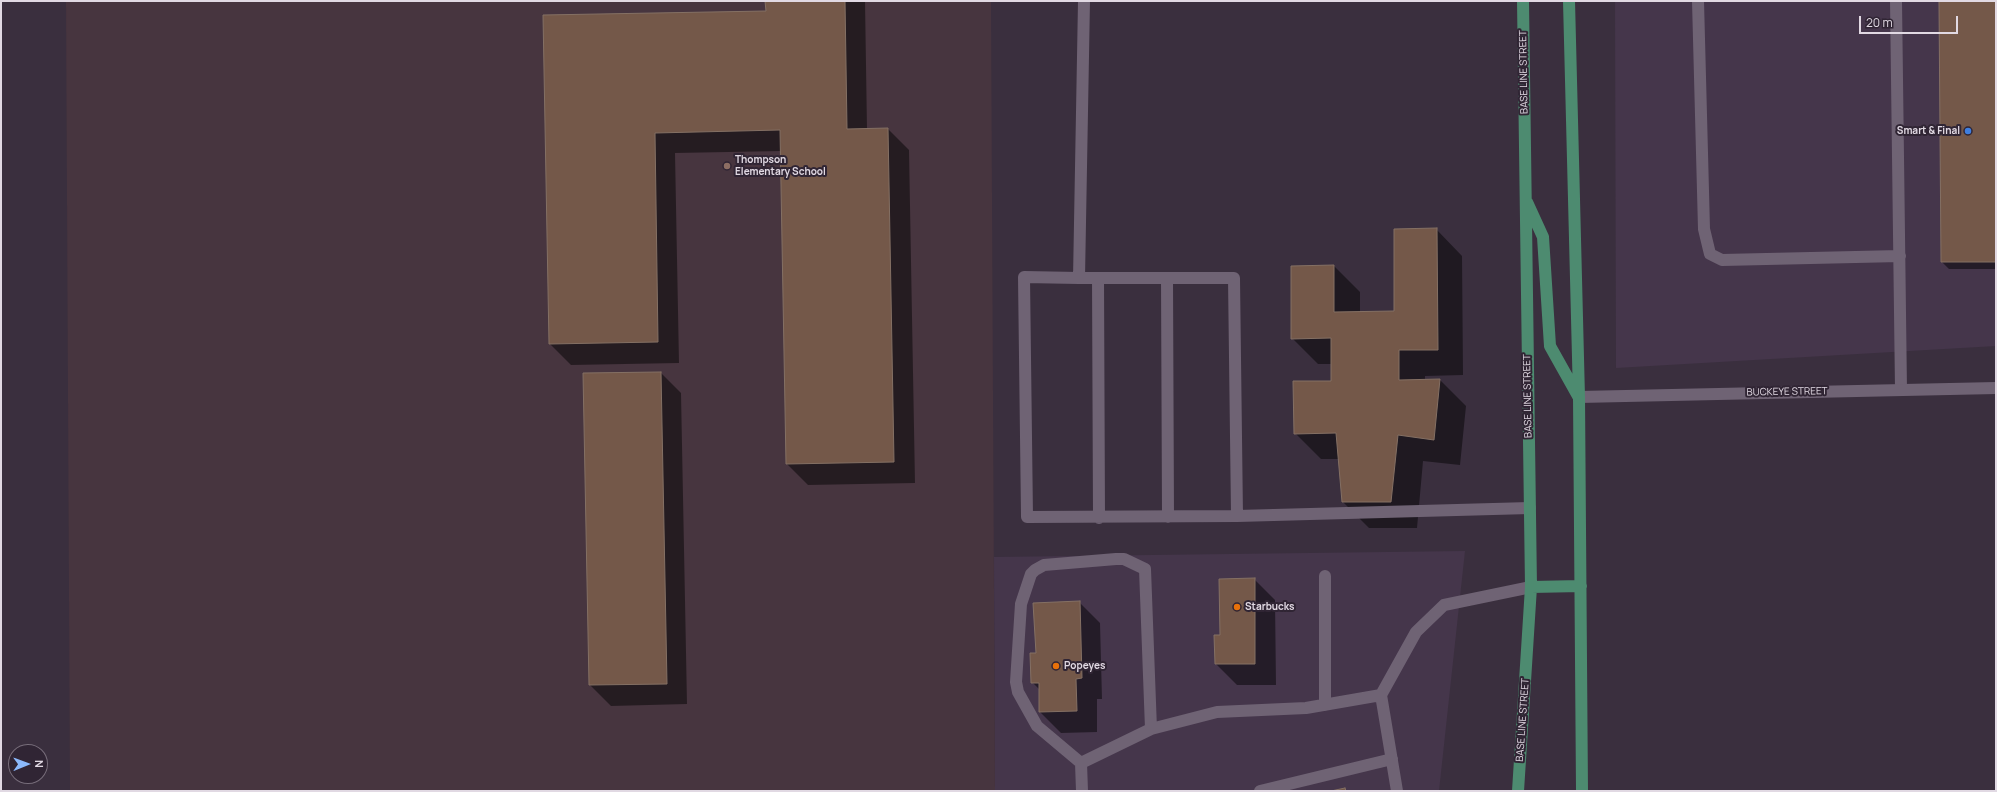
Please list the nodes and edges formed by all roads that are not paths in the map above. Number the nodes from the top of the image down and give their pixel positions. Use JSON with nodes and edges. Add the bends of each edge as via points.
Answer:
{"nodes":[{"id":1,"x":1084,"y":1,"type":"edge"},
{"id":2,"x":1523,"y":1,"type":"edge"},
{"id":3,"x":1569,"y":1,"type":"edge"},
{"id":4,"x":1698,"y":1,"type":"edge"},
{"id":5,"x":1896,"y":1,"type":"edge"},
{"id":6,"x":1525,"y":199,"type":"junction"},
{"id":7,"x":1900,"y":256,"type":"junction"},
{"id":8,"x":1079,"y":278,"type":"junction"},
{"id":9,"x":1098,"y":278,"type":"junction"},
{"id":10,"x":1167,"y":279,"type":"junction"},
{"id":11,"x":1996,"y":388,"type":"edge"},
{"id":12,"x":1901,"y":390,"type":"junction"},
{"id":13,"x":1579,"y":397,"type":"junction"},
{"id":14,"x":1530,"y":508,"type":"junction"},
{"id":15,"x":1237,"y":516,"type":"junction"},
{"id":16,"x":1168,"y":517,"type":"junction"},
{"id":17,"x":1099,"y":518,"type":"junction"},
{"id":18,"x":1325,"y":576,"type":"dead end"},
{"id":19,"x":1581,"y":586,"type":"junction"},
{"id":20,"x":1532,"y":587,"type":"junction"},
{"id":21,"x":1381,"y":695,"type":"junction"},
{"id":22,"x":1325,"y":705,"type":"junction"},
{"id":23,"x":1151,"y":729,"type":"junction"},
{"id":24,"x":1392,"y":759,"type":"junction"},
{"id":25,"x":1082,"y":763,"type":"junction"},
{"id":26,"x":1082,"y":791,"type":"edge"},
{"id":27,"x":1260,"y":791,"type":"edge"},
{"id":28,"x":1397,"y":791,"type":"edge"},
{"id":29,"x":1518,"y":791,"type":"edge"},
{"id":30,"x":1582,"y":791,"type":"edge"}],
"edges":[{"from":1,"to":8,"type":"street"},
{"from":2,"to":6,"type":"main road","name":"BASE LINE STREET"},
{"from":3,"to":13,"type":"main road"},
{"from":4,"to":7,"type":"street","via":[[1704,229],[1710,254],[1722,260]]},
{"from":5,"to":7,"type":"street"},
{"from":6,"to":13,"type":"main road","via":[[1543,237],[1550,346]]},
{"from":6,"to":14,"type":"main road","name":"BASE LINE STREET"},
{"from":7,"to":12,"type":"street"},
{"from":8,"to":9,"type":"street"},
{"from":8,"to":17,"type":"street","via":[[1024,278],[1028,517]]},
{"from":9,"to":10,"type":"street"},
{"from":9,"to":17,"type":"street"},
{"from":10,"to":15,"type":"street","via":[[1234,278]]},
{"from":10,"to":16,"type":"street"},
{"from":11,"to":12,"type":"street","name":"BUCKEYE STREET"},
{"from":12,"to":13,"type":"street","name":"BUCKEYE STREET"},
{"from":13,"to":19,"type":"main road"},
{"from":14,"to":15,"type":"street"},
{"from":14,"to":20,"type":"main road","name":"BASE LINE STREET"},
{"from":15,"to":16,"type":"street"},
{"from":16,"to":17,"type":"street"},
{"from":18,"to":22,"type":"street"},
{"from":19,"to":20,"type":"main road"},
{"from":19,"to":30,"type":"main road"},
{"from":20,"to":21,"type":"street","via":[[1444,605],[1416,632]]},
{"from":20,"to":29,"type":"main road","name":"BASE LINE STREET"},
{"from":21,"to":22,"type":"street"},
{"from":21,"to":24,"type":"street"},
{"from":22,"to":23,"type":"street","via":[[1217,712]]},
{"from":23,"to":25,"type":"street"},
{"from":23,"to":25,"type":"street","via":[[1145,569],[1124,559],[1044,565],[1031,574],[1023,596],[1016,682],[1018,692],[1037,726]]},
{"from":24,"to":27,"type":"street"},
{"from":24,"to":28,"type":"street"},
{"from":25,"to":26,"type":"street"}]}
